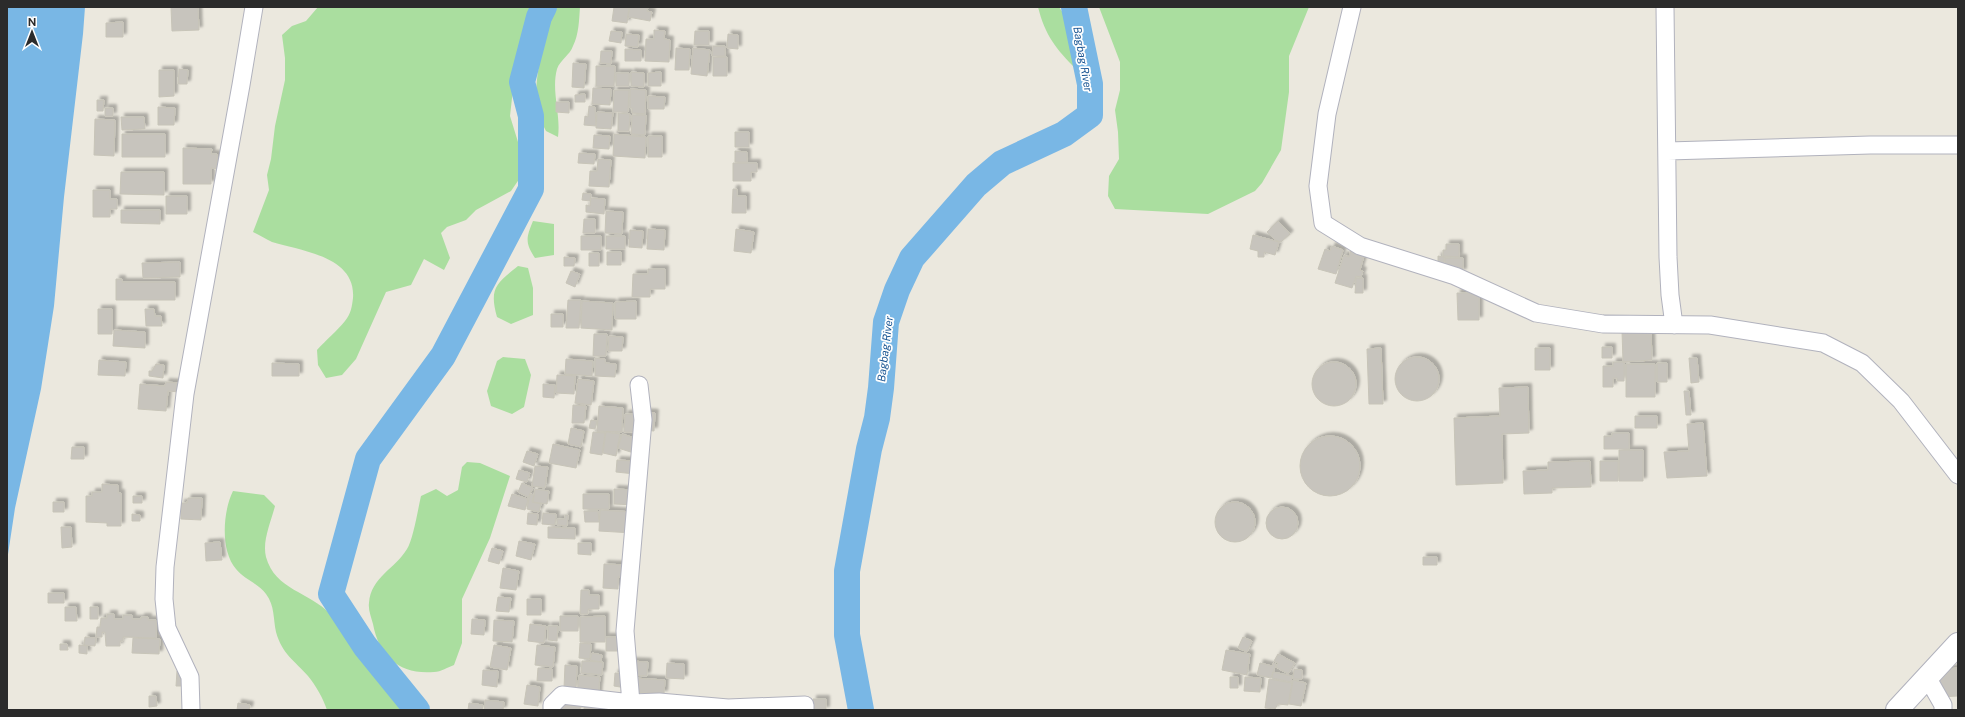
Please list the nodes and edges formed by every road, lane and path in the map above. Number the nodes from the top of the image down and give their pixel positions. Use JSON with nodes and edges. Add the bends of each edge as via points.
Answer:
{"nodes":[{"id":1,"x":254,"y":7,"type":"edge"},
{"id":2,"x":1352,"y":7,"type":"edge"},
{"id":3,"x":1665,"y":7,"type":"edge"},
{"id":4,"x":1958,"y":145,"type":"edge"},
{"id":5,"x":1668,"y":151,"type":"junction"},
{"id":6,"x":1674,"y":324,"type":"junction"},
{"id":7,"x":639,"y":385,"type":"dead end"},
{"id":8,"x":1958,"y":476,"type":"edge"},
{"id":9,"x":1958,"y":644,"type":"edge"},
{"id":10,"x":1927,"y":677,"type":"junction"},
{"id":11,"x":631,"y":703,"type":"junction"},
{"id":12,"x":658,"y":706,"type":"edge"},
{"id":13,"x":805,"y":707,"type":"edge"},
{"id":14,"x":728,"y":709,"type":"edge"},
{"id":15,"x":191,"y":710,"type":"edge"},
{"id":16,"x":552,"y":710,"type":"edge"},
{"id":17,"x":1897,"y":710,"type":"edge"},
{"id":18,"x":1943,"y":710,"type":"edge"}],
"edges":[{"from":1,"to":15,"type":"street","via":[[185,394],[165,567],[164,599],[167,628],[190,677]]},
{"from":2,"to":6,"type":"street","via":[[1327,114],[1318,186],[1323,223],[1360,246],[1455,276],[1536,313],[1603,324]]},
{"from":3,"to":5,"type":"street"},
{"from":4,"to":5,"type":"street"},
{"from":5,"to":6,"type":"street","via":[[1668,257]]},
{"from":6,"to":8,"type":"street","via":[[1710,325],[1823,343],[1862,363],[1901,401]]},
{"from":7,"to":11,"type":"street","via":[[643,420],[626,631]]},
{"from":9,"to":10,"type":"street"},
{"from":10,"to":17,"type":"street"},
{"from":10,"to":18,"type":"street","via":[[1943,705]]},
{"from":11,"to":12,"type":"street"},
{"from":11,"to":16,"type":"street","via":[[562,695],[552,706]]},
{"from":12,"to":14,"type":"street"},
{"from":13,"to":14,"type":"street"}]}
